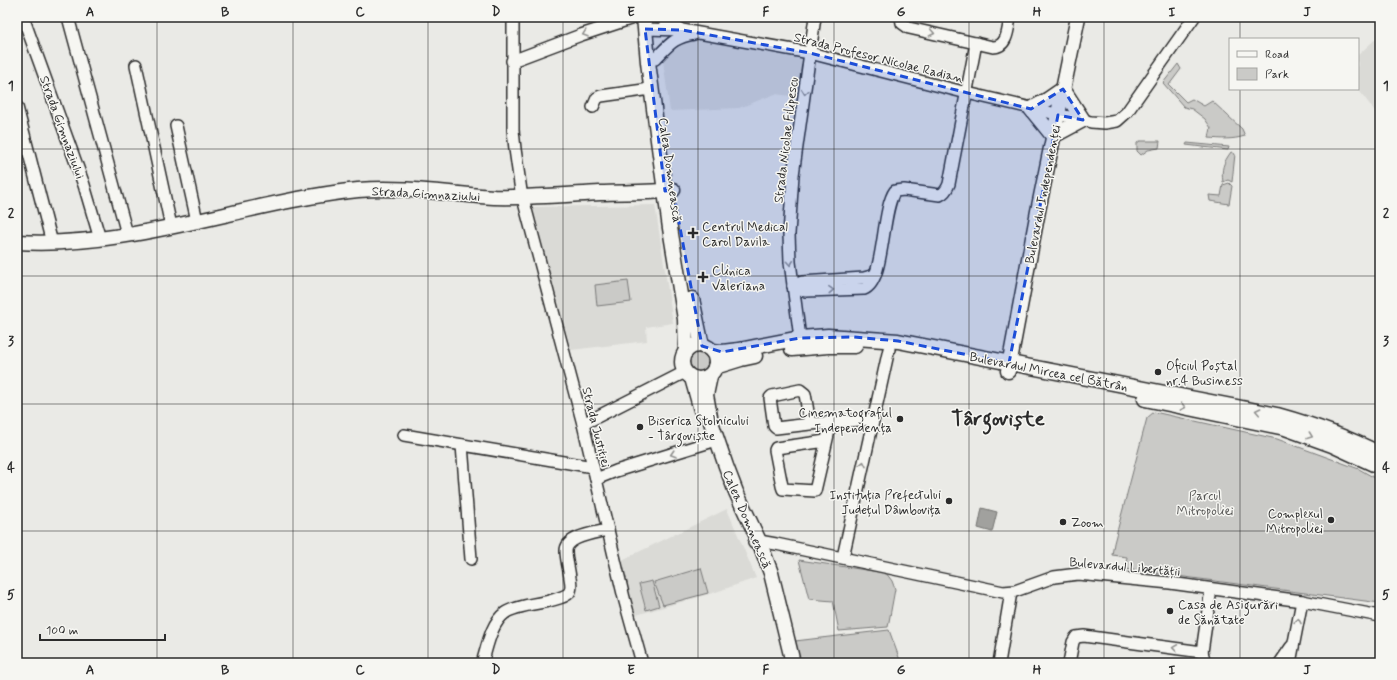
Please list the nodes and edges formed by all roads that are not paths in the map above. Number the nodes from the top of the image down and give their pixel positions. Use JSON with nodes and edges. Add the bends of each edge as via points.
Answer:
{"nodes":[{"id":1,"x":23,"y":17,"type":"edge"},
{"id":2,"x":68,"y":17,"type":"edge"},
{"id":3,"x":513,"y":17,"type":"edge"},
{"id":4,"x":636,"y":17,"type":"edge"},
{"id":5,"x":815,"y":17,"type":"edge"},
{"id":6,"x":901,"y":17,"type":"edge"},
{"id":7,"x":1010,"y":17,"type":"edge"},
{"id":8,"x":1078,"y":17,"type":"edge"},
{"id":9,"x":1194,"y":17,"type":"edge"},
{"id":10,"x":650,"y":22,"type":"edge"},
{"id":11,"x":700,"y":33,"type":"junction"},
{"id":12,"x":976,"y":43,"type":"junction"},
{"id":13,"x":810,"y":53,"type":"junction"},
{"id":14,"x":656,"y":59,"type":"junction"},
{"id":15,"x":512,"y":61,"type":"junction"},
{"id":16,"x":136,"y":65,"type":"dead end"},
{"id":17,"x":1063,"y":88,"type":"junction"},
{"id":18,"x":655,"y":89,"type":"junction"},
{"id":19,"x":967,"y":93,"type":"junction"},
{"id":20,"x":17,"y":107,"type":"edge"},
{"id":21,"x":593,"y":107,"type":"dead end"},
{"id":22,"x":1031,"y":108,"type":"junction"},
{"id":23,"x":1058,"y":115,"type":"junction"},
{"id":24,"x":1083,"y":120,"type":"junction"},
{"id":25,"x":176,"y":126,"type":"dead end"},
{"id":26,"x":1054,"y":136,"type":"junction"},
{"id":27,"x":665,"y":190,"type":"junction"},
{"id":28,"x":523,"y":198,"type":"junction"},
{"id":29,"x":197,"y":221,"type":"junction"},
{"id":30,"x":171,"y":226,"type":"junction"},
{"id":31,"x":127,"y":234,"type":"junction"},
{"id":32,"x":100,"y":239,"type":"junction"},
{"id":33,"x":17,"y":242,"type":"edge"},
{"id":34,"x":52,"y":243,"type":"junction"},
{"id":35,"x":793,"y":286,"type":"junction"},
{"id":36,"x":800,"y":338,"type":"junction"},
{"id":37,"x":707,"y":348,"type":"junction"},
{"id":38,"x":889,"y":349,"type":"junction"},
{"id":39,"x":686,"y":351,"type":"junction"},
{"id":40,"x":1008,"y":367,"type":"junction"},
{"id":41,"x":713,"y":371,"type":"junction"},
{"id":42,"x":688,"y":375,"type":"junction"},
{"id":43,"x":873,"y":419,"type":"junction"},
{"id":44,"x":831,"y":422,"type":"junction"},
{"id":45,"x":583,"y":424,"type":"junction"},
{"id":46,"x":810,"y":424,"type":"dead end"},
{"id":47,"x":404,"y":435,"type":"dead end"},
{"id":48,"x":826,"y":441,"type":"junction"},
{"id":49,"x":710,"y":442,"type":"junction"},
{"id":50,"x":462,"y":445,"type":"junction"},
{"id":51,"x":1380,"y":454,"type":"edge"},
{"id":52,"x":1380,"y":467,"type":"edge"},
{"id":53,"x":593,"y":468,"type":"junction"},
{"id":54,"x":596,"y":479,"type":"junction"},
{"id":55,"x":607,"y":530,"type":"junction"},
{"id":56,"x":756,"y":542,"type":"junction"},
{"id":57,"x":843,"y":557,"type":"junction"},
{"id":58,"x":471,"y":559,"type":"dead end"},
{"id":59,"x":1210,"y":589,"type":"junction"},
{"id":60,"x":1011,"y":592,"type":"junction"},
{"id":61,"x":1302,"y":601,"type":"junction"},
{"id":62,"x":1380,"y":616,"type":"edge"},
{"id":63,"x":1295,"y":641,"type":"junction"},
{"id":64,"x":1204,"y":658,"type":"edge"},
{"id":65,"x":482,"y":663,"type":"edge"},
{"id":66,"x":642,"y":663,"type":"edge"},
{"id":67,"x":788,"y":663,"type":"edge"},
{"id":68,"x":794,"y":663,"type":"edge"},
{"id":69,"x":999,"y":663,"type":"edge"},
{"id":70,"x":1069,"y":663,"type":"edge"},
{"id":71,"x":1280,"y":663,"type":"edge"},
{"id":72,"x":1290,"y":663,"type":"edge"}],
"edges":[{"from":1,"to":32,"type":"street","name":"Strada Gimnaziului","via":[[84,185]]},
{"from":2,"to":31,"type":"street"},
{"from":3,"to":15,"type":"street","name":"Strada Justiției"},
{"from":4,"to":15,"type":"street","one_way":true},
{"from":5,"to":13,"type":"street","name":"Strada Nicolae Filipescu"},
{"from":6,"to":12,"type":"street","one_way":true,"via":[[902,23],[909,28]]},
{"from":7,"to":12,"type":"street","via":[[1006,39],[1001,45],[993,47]]},
{"from":8,"to":17,"type":"main road","name":"Bulevardul Independenței"},
{"from":9,"to":24,"type":"street","name":"Strada Profesor Nicolae Radian","via":[[1127,112],[1117,121],[1105,123]]},
{"from":10,"to":11,"type":"street","name":"Strada Profesor Nicolae Radian"},
{"from":10,"to":14,"type":"main road"},
{"from":10,"to":18,"type":"main road","name":"Calea Domnească"},
{"from":11,"to":13,"type":"street","name":"Strada Profesor Nicolae Radian"},
{"from":11,"to":14,"type":"street","via":[[680,37]]},
{"from":12,"to":19,"type":"street"},
{"from":13,"to":19,"type":"street","name":"Strada Profesor Nicolae Radian"},
{"from":13,"to":35,"type":"street","name":"Strada Nicolae Filipescu","one_way":true,"via":[[791,204],[789,249]]},
{"from":14,"to":18,"type":"main road"},
{"from":15,"to":28,"type":"street","name":"Strada Justiției","via":[[515,149]]},
{"from":16,"to":30,"type":"street"},
{"from":17,"to":22,"type":"main road"},
{"from":17,"to":23,"type":"main road","name":"Bulevardul Independenței"},
{"from":17,"to":24,"type":"main road"},
{"from":18,"to":21,"type":"street","via":[[601,96],[597,98]]},
{"from":18,"to":27,"type":"main road","name":"Calea Domnească"},
{"from":18,"to":27,"type":"main road","name":"Calea Domnească","via":[[658,140]]},
{"from":19,"to":22,"type":"street","name":"Strada Profesor Nicolae Radian"},
{"from":19,"to":35,"type":"street","via":[[946,190],[940,195],[904,190],[895,191],[891,196],[875,275],[870,286],[864,289],[806,291]]},
{"from":20,"to":34,"type":"street"},
{"from":22,"to":23,"type":"street","name":"Strada Profesor Nicolae Radian"},
{"from":22,"to":26,"type":"main road"},
{"from":23,"to":24,"type":"street","name":"Strada Profesor Nicolae Radian"},
{"from":23,"to":26,"type":"main road","name":"Bulevardul Independenței"},
{"from":24,"to":26,"type":"main road"},
{"from":25,"to":29,"type":"street"},
{"from":26,"to":40,"type":"main road","name":"Bulevardul Independenței"},
{"from":27,"to":28,"type":"main road","name":"Strada Gimnaziului"},
{"from":27,"to":37,"type":"main road","name":"Calea Domnească","via":[[695,317]]},
{"from":27,"to":39,"type":"main road","name":"Calea Domnească","via":[[685,319]]},
{"from":28,"to":29,"type":"main road","name":"Strada Gimnaziului","via":[[395,189],[358,190]]},
{"from":28,"to":45,"type":"street","name":"Strada Justiției"},
{"from":29,"to":30,"type":"main road","name":"Strada Gimnaziului"},
{"from":30,"to":31,"type":"main road","name":"Strada Gimnaziului"},
{"from":31,"to":32,"type":"main road","name":"Strada Gimnaziului"},
{"from":32,"to":34,"type":"main road","name":"Strada Gimnaziului"},
{"from":33,"to":34,"type":"main road","name":"Strada Gimnaziului"},
{"from":35,"to":36,"type":"street","name":"Strada Nicolae Filipescu"},
{"from":36,"to":37,"type":"main road","name":"Bulevardul Mircea cel Bătrân","via":[[722,352]]},
{"from":36,"to":40,"type":"main road","name":"Bulevardul Mircea cel Bătrân","via":[[828,336],[898,341]]},
{"from":37,"to":39,"type":"main road","via":[[693,346]]},
{"from":37,"to":41,"type":"main road","via":[[715,357]]},
{"from":38,"to":40,"type":"main road","name":"Bulevardul Mircea cel Bătrân"},
{"from":38,"to":41,"type":"main road","name":"Bulevardul Mircea cel Bătrân","via":[[854,346],[802,348],[741,359]]},
{"from":38,"to":43,"type":"street"},
{"from":39,"to":42,"type":"main road","via":[[682,364]]},
{"from":51,"to":40,"type":"main road","name":"Bulevardul Mircea cel Bătrân","one_way":true,"via":[[1321,428],[1277,415]]},
{"from":40,"to":52,"type":"main road","name":"Bulevardul Mircea cel Bătrân","one_way":true,"via":[[1285,428],[1332,445]]},
{"from":41,"to":42,"type":"main road","via":[[700,380]]},
{"from":41,"to":56,"type":"main road","name":"Calea Domnească","via":[[706,390],[706,403],[716,441]]},
{"from":42,"to":45,"type":"street"},
{"from":42,"to":49,"type":"main road","name":"Calea Domnească"},
{"from":43,"to":44,"type":"street"},
{"from":57,"to":43,"type":"street","one_way":true},
{"from":44,"to":46,"type":"street"},
{"from":44,"to":48,"type":"street"},
{"from":45,"to":53,"type":"street","name":"Strada Justiției"},
{"from":47,"to":50,"type":"street"},
{"from":48,"to":48,"type":"street","via":[[815,491],[783,489],[776,448]]},
{"from":49,"to":54,"type":"street","one_way":true},
{"from":49,"to":56,"type":"main road","name":"Calea Domnească","via":[[731,495]]},
{"from":50,"to":53,"type":"street"},
{"from":50,"to":58,"type":"street"},
{"from":53,"to":54,"type":"street","name":"Strada Justiției"},
{"from":54,"to":55,"type":"street","name":"Strada Justiției"},
{"from":55,"to":65,"type":"street","via":[[572,540],[568,544],[566,550],[570,592],[557,599],[505,613],[493,630]]},
{"from":55,"to":66,"type":"street","name":"Strada Justiției"},
{"from":56,"to":57,"type":"street","name":"Bulevardul Libertății"},
{"from":56,"to":67,"type":"main road","name":"Calea Domnească"},
{"from":56,"to":68,"type":"main road","name":"Calea Domnească","via":[[771,573]]},
{"from":57,"to":60,"type":"street","name":"Bulevardul Libertății","via":[[997,592]]},
{"from":59,"to":60,"type":"street","name":"Bulevardul Libertății","via":[[1078,574],[1054,577]]},
{"from":59,"to":61,"type":"street","name":"Bulevardul Libertății"},
{"from":59,"to":64,"type":"street"},
{"from":60,"to":69,"type":"street"},
{"from":61,"to":62,"type":"street","name":"Bulevardul Libertății"},
{"from":63,"to":61,"type":"street","one_way":true},
{"from":63,"to":71,"type":"street"},
{"from":63,"to":72,"type":"street"},
{"from":64,"to":70,"type":"street","one_way":true,"via":[[1084,636],[1076,637],[1073,642]]}]}
